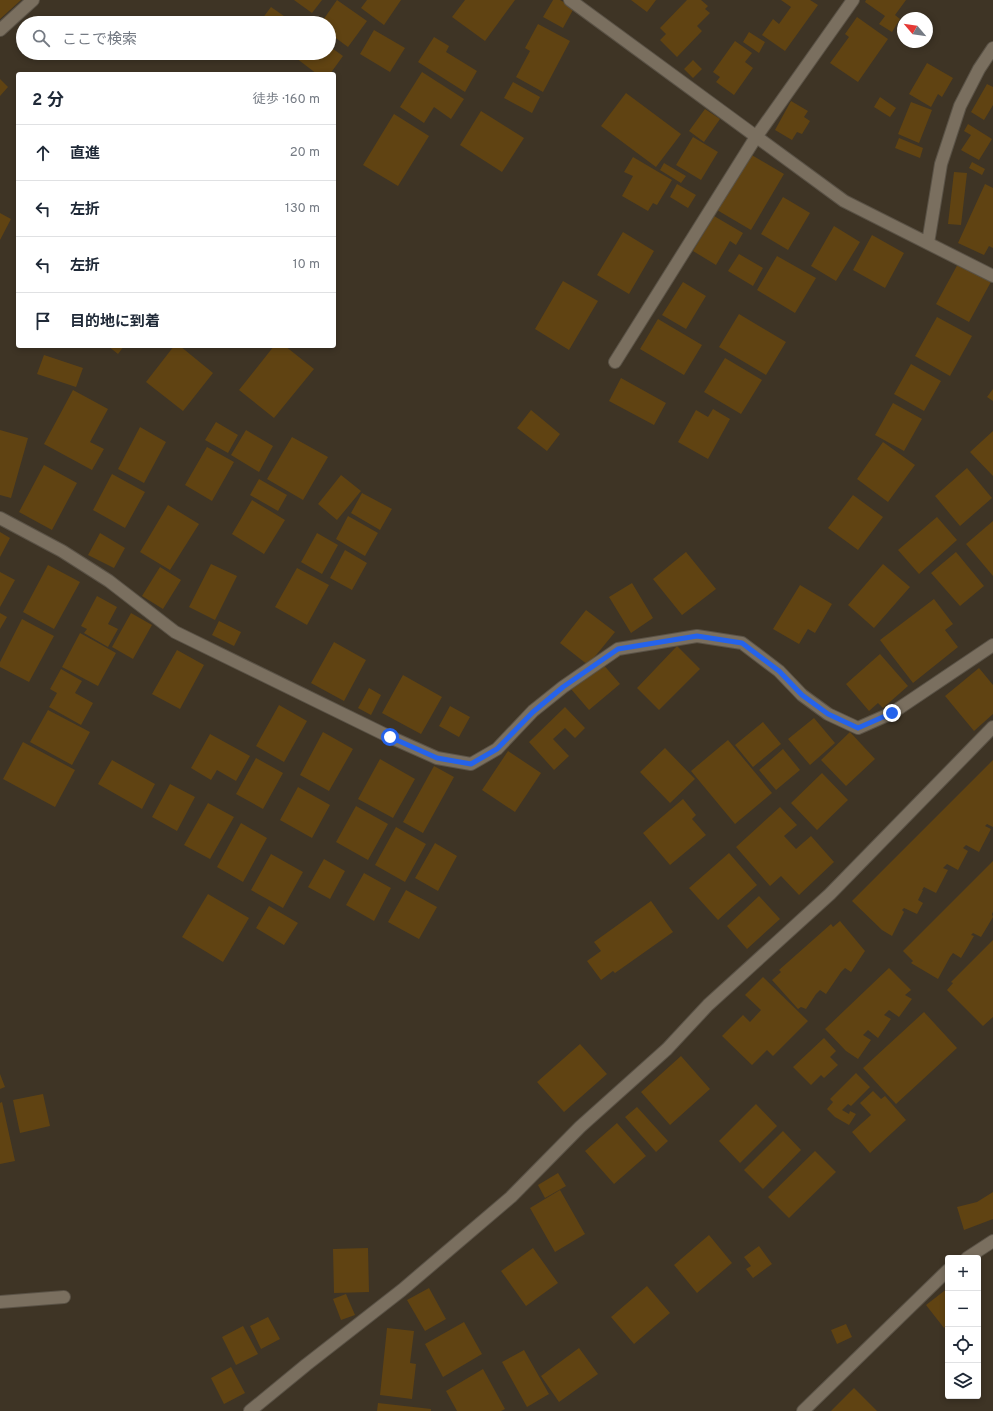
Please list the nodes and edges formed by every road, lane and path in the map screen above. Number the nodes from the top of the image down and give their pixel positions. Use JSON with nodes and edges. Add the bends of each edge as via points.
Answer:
{"nodes":[{"id":1,"x":33,"y":0,"type":"edge"},
{"id":2,"x":570,"y":0,"type":"edge"},
{"id":3,"x":853,"y":0,"type":"edge"},
{"id":4,"x":0,"y":30,"type":"edge"},
{"id":5,"x":992,"y":54,"type":"edge"},
{"id":6,"x":756,"y":136,"type":"junction"},
{"id":7,"x":928,"y":243,"type":"junction"},
{"id":8,"x":993,"y":276,"type":"edge"},
{"id":9,"x":615,"y":362,"type":"dead end"},
{"id":10,"x":0,"y":518,"type":"edge"},
{"id":11,"x":993,"y":645,"type":"edge"},
{"id":12,"x":993,"y":727,"type":"edge"},
{"id":13,"x":993,"y":1241,"type":"edge"},
{"id":14,"x":972,"y":1255,"type":"edge"},
{"id":15,"x":945,"y":1273,"type":"edge"},
{"id":16,"x":64,"y":1297,"type":"dead end"},
{"id":17,"x":0,"y":1302,"type":"edge"},
{"id":18,"x":250,"y":1411,"type":"edge"},
{"id":19,"x":803,"y":1411,"type":"edge"}],
"edges":[{"from":1,"to":4,"type":"street"},
{"from":2,"to":6,"type":"street"},
{"from":3,"to":6,"type":"street"},
{"from":5,"to":7,"type":"street","via":[[979,69],[960,106],[941,164]]},
{"from":6,"to":7,"type":"street","via":[[844,201]]},
{"from":6,"to":9,"type":"street"},
{"from":7,"to":8,"type":"street"},
{"from":10,"to":11,"type":"street","via":[[62,550],[109,581],[175,632],[437,758],[471,764],[497,749],[533,712],[557,692],[618,649],[697,636],[742,643],[779,671],[802,695],[828,714],[858,728],[892,713]]},
{"from":12,"to":18,"type":"street","via":[[830,894],[708,1005],[667,1049],[580,1127],[511,1197],[402,1290]]},
{"from":13,"to":14,"type":"street"},
{"from":15,"to":19,"type":"street"},
{"from":16,"to":17,"type":"street"}]}
